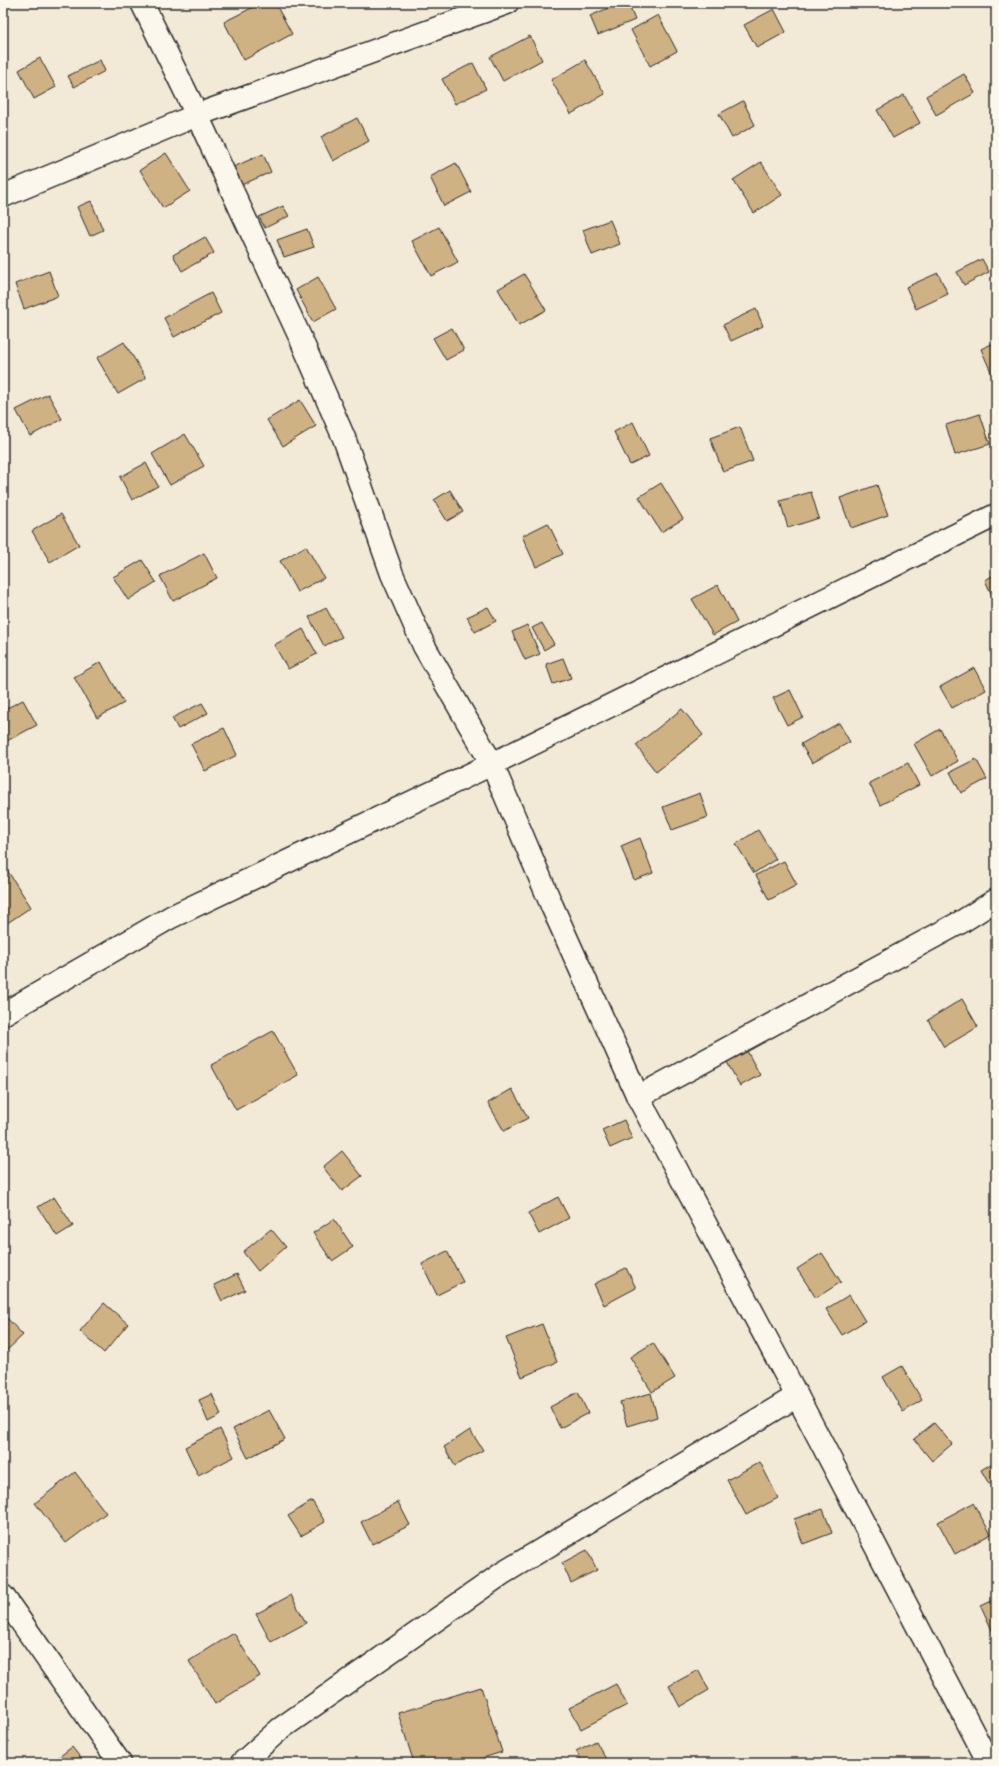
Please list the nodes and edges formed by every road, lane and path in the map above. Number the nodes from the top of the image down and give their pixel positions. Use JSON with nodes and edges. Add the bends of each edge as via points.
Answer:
{"nodes":[{"id":1,"x":142,"y":3,"type":"edge"},
{"id":2,"x":507,"y":3,"type":"edge"},
{"id":3,"x":197,"y":115,"type":"junction"},
{"id":4,"x":3,"y":196,"type":"edge"},
{"id":5,"x":996,"y":515,"type":"edge"},
{"id":6,"x":492,"y":764,"type":"junction"},
{"id":7,"x":996,"y":900,"type":"edge"},
{"id":8,"x":3,"y":1014,"type":"edge"},
{"id":9,"x":638,"y":1097,"type":"junction"},
{"id":10,"x":797,"y":1396,"type":"junction"},
{"id":11,"x":3,"y":1596,"type":"edge"},
{"id":12,"x":120,"y":1763,"type":"edge"},
{"id":13,"x":242,"y":1763,"type":"edge"},
{"id":14,"x":989,"y":1763,"type":"edge"}],
"edges":[{"from":1,"to":3,"type":"street"},
{"from":2,"to":3,"type":"street"},
{"from":3,"to":4,"type":"street"},
{"from":3,"to":6,"type":"street","via":[[344,438],[392,574],[424,646]]},
{"from":5,"to":6,"type":"street"},
{"from":6,"to":8,"type":"street","via":[[171,917]]},
{"from":6,"to":9,"type":"street","via":[[552,906]]},
{"from":7,"to":9,"type":"street","via":[[961,922]]},
{"from":9,"to":10,"type":"street"},
{"from":10,"to":13,"type":"street","via":[[503,1573],[280,1729]]},
{"from":10,"to":14,"type":"street"},
{"from":11,"to":12,"type":"street"}]}
